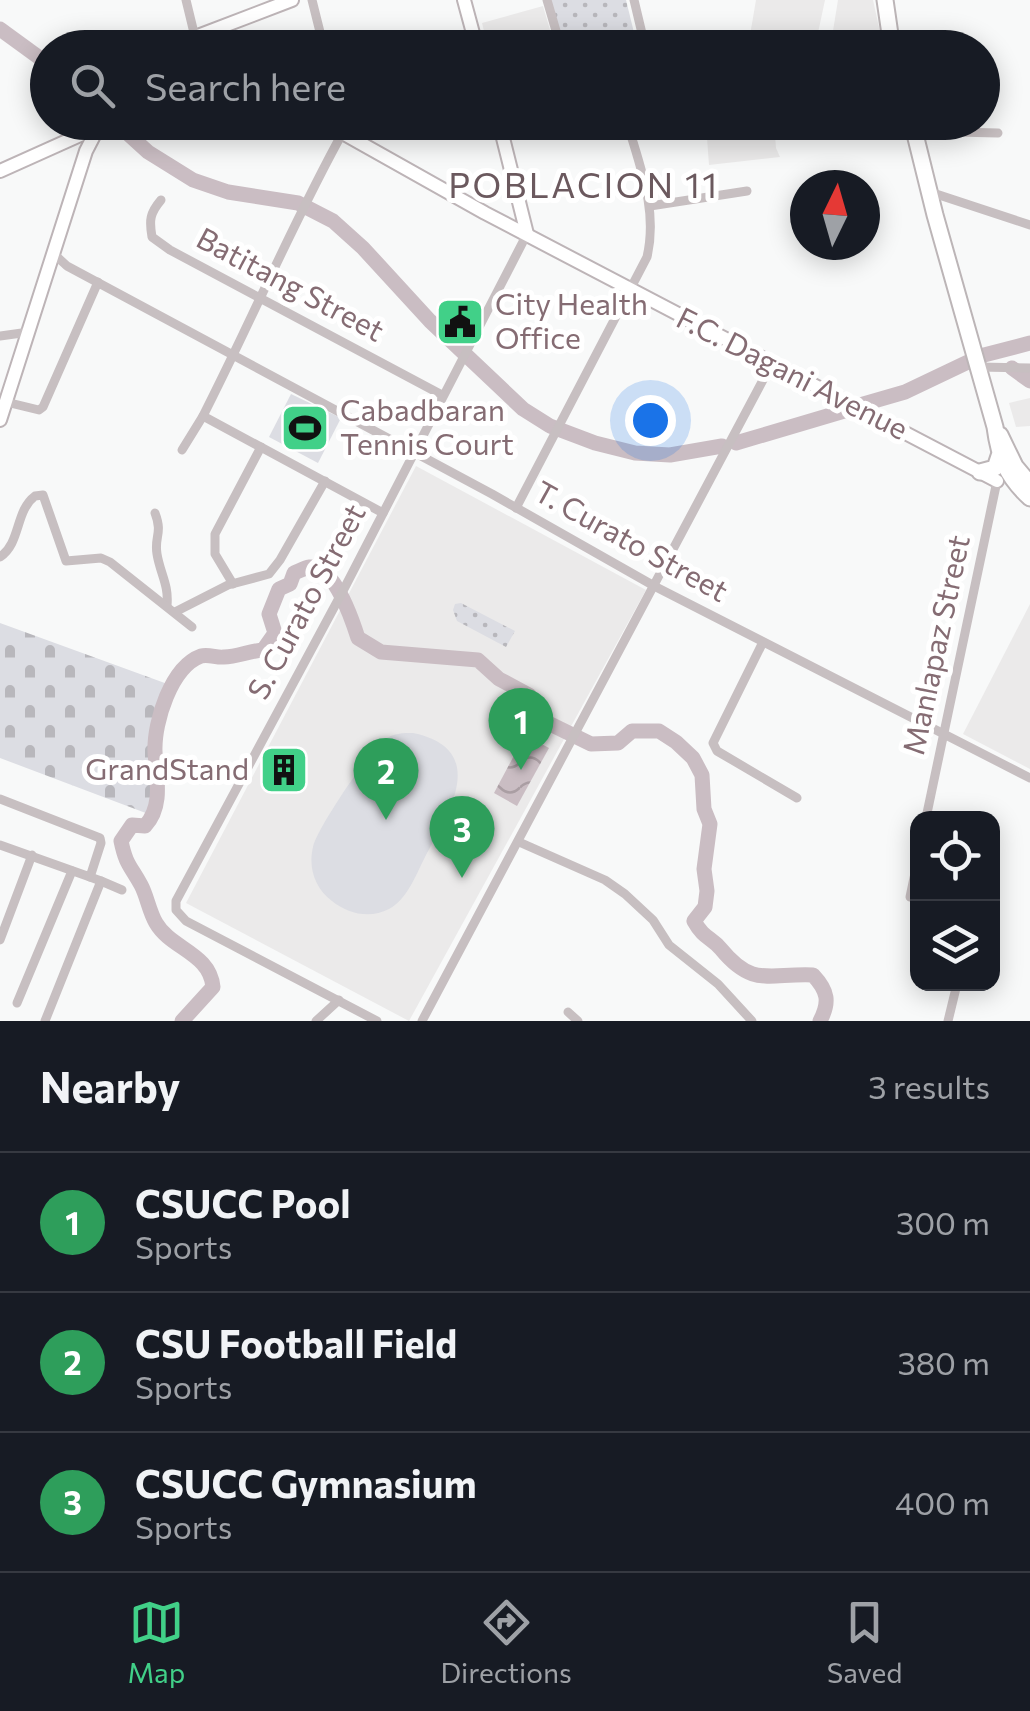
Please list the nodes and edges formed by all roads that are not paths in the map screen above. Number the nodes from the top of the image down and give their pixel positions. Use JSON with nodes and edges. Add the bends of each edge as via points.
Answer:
{"nodes":[{"id":1,"x":186,"y":0,"type":"edge"},
{"id":2,"x":292,"y":0,"type":"edge"},
{"id":3,"x":312,"y":0,"type":"edge"},
{"id":4,"x":464,"y":0,"type":"edge"},
{"id":5,"x":547,"y":0,"type":"edge"},
{"id":6,"x":634,"y":0,"type":"edge"},
{"id":7,"x":884,"y":0,"type":"edge"},
{"id":8,"x":191,"y":30,"type":"edge"},
{"id":9,"x":224,"y":30,"type":"edge"},
{"id":10,"x":320,"y":30,"type":"edge"},
{"id":11,"x":472,"y":30,"type":"edge"},
{"id":12,"x":555,"y":30,"type":"edge"},
{"id":13,"x":642,"y":30,"type":"edge"},
{"id":14,"x":889,"y":30,"type":"edge"},
{"id":15,"x":71,"y":140,"type":"edge"},
{"id":16,"x":92,"y":140,"type":"edge"},
{"id":17,"x":336,"y":140,"type":"edge"},
{"id":18,"x":364,"y":140,"type":"edge"},
{"id":19,"x":502,"y":140,"type":"edge"},
{"id":20,"x":633,"y":140,"type":"edge"},
{"id":21,"x":917,"y":140,"type":"edge"},
{"id":22,"x":67,"y":142,"type":"junction"},
{"id":23,"x":83,"y":161,"type":"junction"},
{"id":24,"x":0,"y":171,"type":"edge"},
{"id":25,"x":746,"y":191,"type":"dead end"},
{"id":26,"x":930,"y":192,"type":"junction"},
{"id":27,"x":515,"y":196,"type":"junction"},
{"id":28,"x":161,"y":200,"type":"dead end"},
{"id":29,"x":650,"y":206,"type":"junction"},
{"id":30,"x":485,"y":213,"type":"junction"},
{"id":31,"x":1030,"y":225,"type":"edge"},
{"id":32,"x":527,"y":234,"type":"junction"},
{"id":33,"x":53,"y":261,"type":"junction"},
{"id":34,"x":98,"y":282,"type":"junction"},
{"id":35,"x":632,"y":291,"type":"junction"},
{"id":36,"x":263,"y":298,"type":"junction"},
{"id":37,"x":29,"y":332,"type":"junction"},
{"id":38,"x":0,"y":336,"type":"edge"},
{"id":39,"x":234,"y":355,"type":"junction"},
{"id":40,"x":772,"y":365,"type":"junction"},
{"id":41,"x":978,"y":367,"type":"junction"},
{"id":42,"x":1030,"y":368,"type":"edge"},
{"id":43,"x":442,"y":395,"type":"junction"},
{"id":44,"x":6,"y":402,"type":"junction"},
{"id":45,"x":204,"y":416,"type":"junction"},
{"id":46,"x":0,"y":420,"type":"edge"},
{"id":47,"x":995,"y":428,"type":"junction"},
{"id":48,"x":262,"y":447,"type":"junction"},
{"id":49,"x":182,"y":450,"type":"dead end"},
{"id":50,"x":415,"y":454,"type":"junction"},
{"id":51,"x":998,"y":456,"type":"junction"},
{"id":52,"x":980,"y":472,"type":"junction"},
{"id":53,"x":325,"y":480,"type":"junction"},
{"id":54,"x":997,"y":482,"type":"junction"},
{"id":55,"x":1030,"y":484,"type":"edge"},
{"id":56,"x":1030,"y":499,"type":"edge"},
{"id":57,"x":516,"y":508,"type":"junction"},
{"id":58,"x":155,"y":513,"type":"dead end"},
{"id":59,"x":382,"y":513,"type":"junction"},
{"id":60,"x":0,"y":558,"type":"edge"},
{"id":61,"x":233,"y":584,"type":"junction"},
{"id":62,"x":656,"y":586,"type":"junction"},
{"id":63,"x":171,"y":608,"type":"junction"},
{"id":64,"x":192,"y":627,"type":"dead end"},
{"id":65,"x":763,"y":642,"type":"junction"},
{"id":66,"x":943,"y":735,"type":"junction"},
{"id":67,"x":1030,"y":778,"type":"edge"},
{"id":68,"x":797,"y":798,"type":"dead end"},
{"id":69,"x":0,"y":799,"type":"edge"},
{"id":70,"x":927,"y":811,"type":"edge"},
{"id":71,"x":519,"y":842,"type":"junction"},
{"id":72,"x":0,"y":845,"type":"edge"},
{"id":73,"x":32,"y":855,"type":"junction"},
{"id":74,"x":72,"y":871,"type":"junction"},
{"id":75,"x":90,"y":877,"type":"junction"},
{"id":76,"x":101,"y":881,"type":"junction"},
{"id":77,"x":122,"y":890,"type":"dead end"},
{"id":78,"x":0,"y":940,"type":"edge"},
{"id":79,"x":955,"y":991,"type":"edge"},
{"id":80,"x":339,"y":1000,"type":"junction"},
{"id":81,"x":17,"y":1002,"type":"dead end"},
{"id":82,"x":568,"y":1012,"type":"dead end"},
{"id":83,"x":45,"y":1021,"type":"edge"},
{"id":84,"x":316,"y":1021,"type":"edge"},
{"id":85,"x":377,"y":1021,"type":"edge"},
{"id":86,"x":422,"y":1021,"type":"edge"},
{"id":87,"x":578,"y":1021,"type":"edge"},
{"id":88,"x":752,"y":1021,"type":"edge"},
{"id":89,"x":948,"y":1021,"type":"edge"}],
"edges":[{"from":1,"to":8,"type":"street"},
{"from":2,"to":9,"type":"street"},
{"from":3,"to":10,"type":"street"},
{"from":4,"to":11,"type":"street"},
{"from":5,"to":12,"type":"street"},
{"from":6,"to":13,"type":"street"},
{"from":7,"to":14,"type":"highway"},
{"from":15,"to":22,"type":"street"},
{"from":16,"to":23,"type":"street"},
{"from":17,"to":36,"type":"street"},
{"from":18,"to":30,"type":"street","name":"F.C. Dagani Avenue"},
{"from":19,"to":27,"type":"street"},
{"from":20,"to":29,"type":"street"},
{"from":21,"to":26,"type":"highway"},
{"from":22,"to":23,"type":"street","via":[[79,147]]},
{"from":22,"to":24,"type":"street"},
{"from":23,"to":33,"type":"street"},
{"from":25,"to":29,"type":"street"},
{"from":26,"to":31,"type":"street"},
{"from":26,"to":41,"type":"highway"},
{"from":27,"to":30,"type":"street","via":[[500,211]]},
{"from":27,"to":32,"type":"street"},
{"from":28,"to":36,"type":"street","name":"Batitang Street","via":[[151,211],[152,237]]},
{"from":29,"to":35,"type":"street","via":[[651,242]]},
{"from":30,"to":32,"type":"street","name":"F.C. Dagani Avenue"},
{"from":32,"to":35,"type":"street","name":"F.C. Dagani Avenue"},
{"from":32,"to":43,"type":"street","name":"S. Curato Street"},
{"from":33,"to":34,"type":"street","name":"T. Curato Street"},
{"from":33,"to":37,"type":"street"},
{"from":34,"to":39,"type":"street","name":"T. Curato Street"},
{"from":34,"to":44,"type":"street","via":[[43,407]]},
{"from":35,"to":40,"type":"street","name":"F.C. Dagani Avenue"},
{"from":35,"to":57,"type":"street"},
{"from":36,"to":39,"type":"street"},
{"from":36,"to":43,"type":"street","name":"Batitang Street"},
{"from":37,"to":38,"type":"street"},
{"from":37,"to":44,"type":"street"},
{"from":39,"to":45,"type":"street"},
{"from":39,"to":50,"type":"street","name":"T. Curato Street"},
{"from":40,"to":52,"type":"street","name":"F.C. Dagani Avenue"},
{"from":40,"to":62,"type":"street"},
{"from":41,"to":42,"type":"street"},
{"from":41,"to":47,"type":"highway"},
{"from":43,"to":50,"type":"street","name":"S. Curato Street"},
{"from":44,"to":46,"type":"street"},
{"from":45,"to":48,"type":"street"},
{"from":45,"to":49,"type":"street"},
{"from":47,"to":51,"type":"highway"},
{"from":47,"to":55,"type":"highway"},
{"from":48,"to":53,"type":"street"},
{"from":48,"to":61,"type":"street","via":[[215,534],[215,554]]},
{"from":50,"to":57,"type":"street","name":"T. Curato Street"},
{"from":50,"to":59,"type":"street","name":"S. Curato Street"},
{"from":51,"to":52,"type":"highway","via":[[995,468]]},
{"from":51,"to":56,"type":"highway"},
{"from":52,"to":54,"type":"street","name":"F.C. Dagani Avenue"},
{"from":53,"to":59,"type":"street"},
{"from":53,"to":61,"type":"street","via":[[268,574]]},
{"from":54,"to":56,"type":"highway"},
{"from":54,"to":66,"type":"street","name":"Manlapaz Street"},
{"from":57,"to":62,"type":"street","name":"T. Curato Street"},
{"from":58,"to":63,"type":"street"},
{"from":59,"to":80,"type":"street","name":"S. Curato Street","via":[[183,885],[176,910]]},
{"from":60,"to":63,"type":"street","via":[[28,501],[43,495],[66,560],[106,559]]},
{"from":61,"to":63,"type":"street"},
{"from":62,"to":65,"type":"street","name":"T. Curato Street"},
{"from":62,"to":71,"type":"street"},
{"from":63,"to":64,"type":"street"},
{"from":65,"to":66,"type":"street","name":"T. Curato Street"},
{"from":65,"to":68,"type":"street","via":[[713,744]]},
{"from":66,"to":67,"type":"street","name":"T. Curato Street"},
{"from":66,"to":70,"type":"street","name":"Manlapaz Street"},
{"from":69,"to":75,"type":"street","via":[[100,838]]},
{"from":71,"to":86,"type":"street"},
{"from":71,"to":88,"type":"street","via":[[625,894]]},
{"from":72,"to":73,"type":"street"},
{"from":73,"to":74,"type":"street"},
{"from":73,"to":78,"type":"street"},
{"from":74,"to":75,"type":"street"},
{"from":74,"to":81,"type":"street"},
{"from":75,"to":76,"type":"street"},
{"from":76,"to":77,"type":"street"},
{"from":76,"to":83,"type":"street"},
{"from":79,"to":89,"type":"street"},
{"from":80,"to":84,"type":"street"},
{"from":80,"to":85,"type":"street"},
{"from":82,"to":87,"type":"street"}]}
